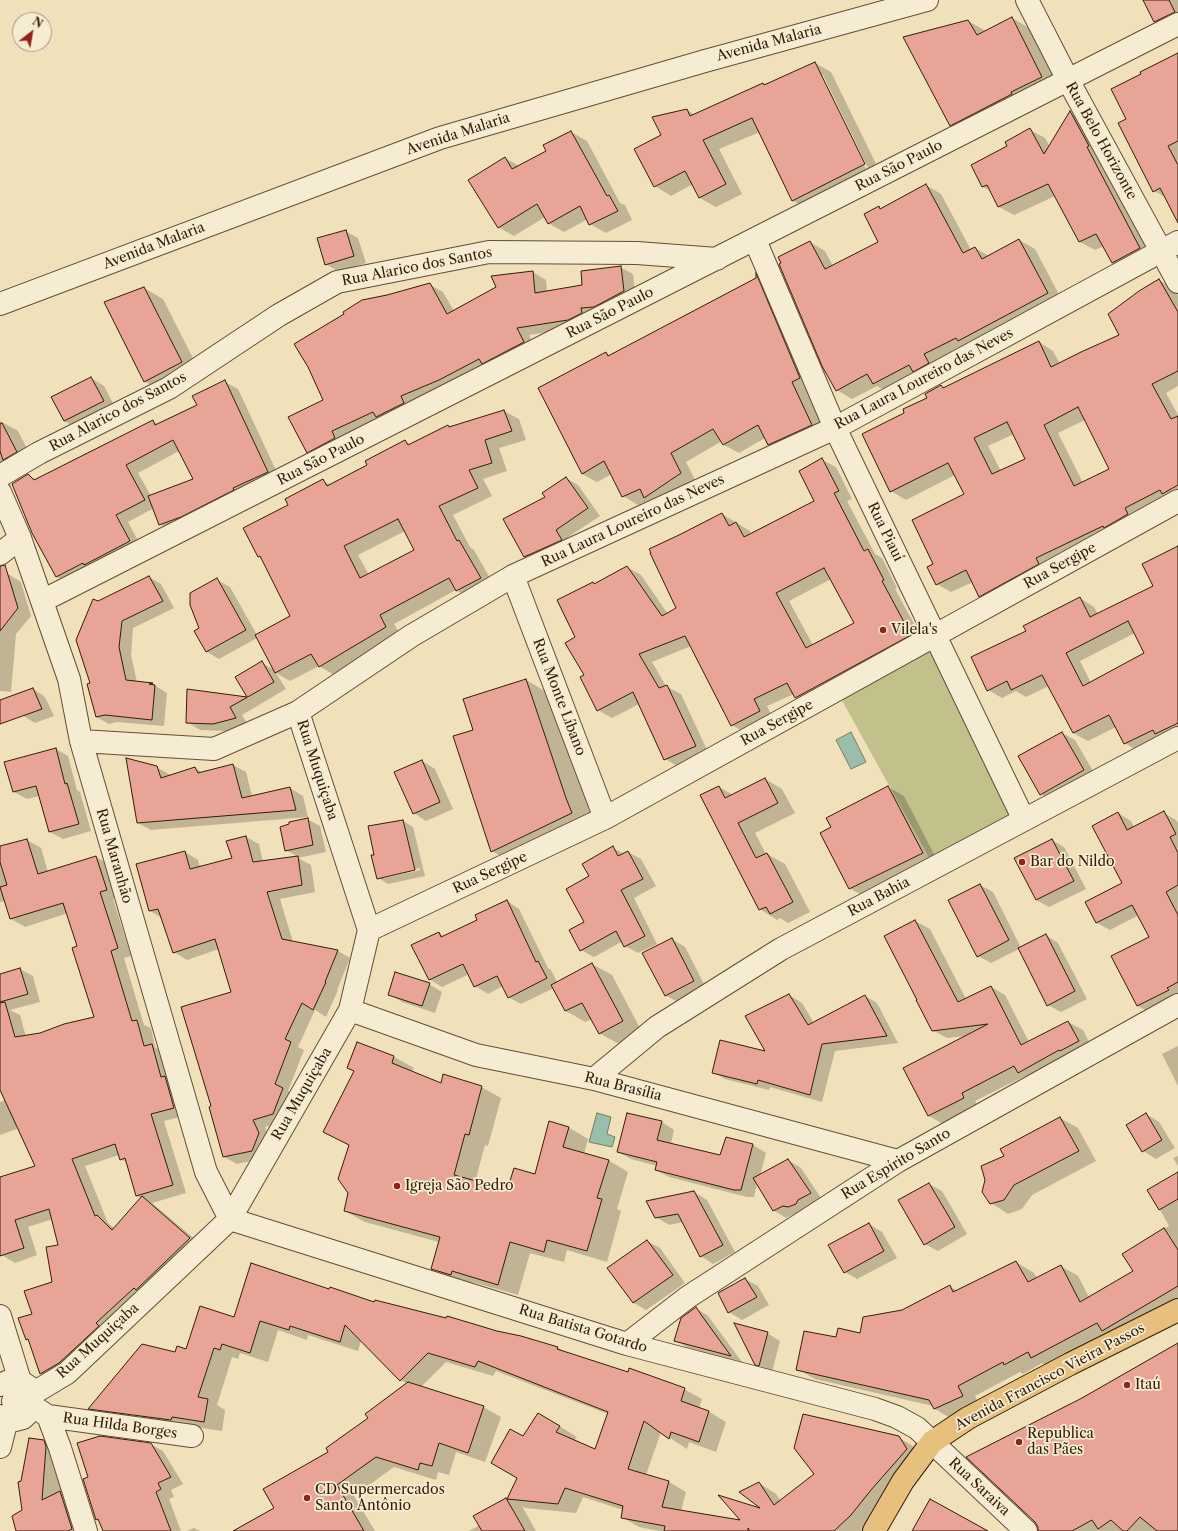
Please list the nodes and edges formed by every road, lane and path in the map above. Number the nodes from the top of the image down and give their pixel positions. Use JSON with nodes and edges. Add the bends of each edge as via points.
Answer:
{"nodes":[{"id":1,"x":927,"y":0,"type":"edge"},
{"id":2,"x":1027,"y":0,"type":"edge"},
{"id":3,"x":1178,"y":24,"type":"edge"},
{"id":4,"x":1068,"y":80,"type":"junction"},
{"id":5,"x":755,"y":240,"type":"junction"},
{"id":6,"x":1170,"y":246,"type":"edge"},
{"id":7,"x":718,"y":259,"type":"junction"},
{"id":8,"x":1178,"y":282,"type":"edge"},
{"id":9,"x":0,"y":304,"type":"edge"},
{"id":10,"x":835,"y":428,"type":"junction"},
{"id":11,"x":0,"y":476,"type":"edge"},
{"id":12,"x":0,"y":492,"type":"edge"},
{"id":13,"x":1178,"y":501,"type":"edge"},
{"id":14,"x":20,"y":538,"type":"junction"},
{"id":15,"x":0,"y":554,"type":"edge"},
{"id":16,"x":513,"y":576,"type":"junction"},
{"id":17,"x":42,"y":601,"type":"junction"},
{"id":18,"x":934,"y":635,"type":"junction"},
{"id":19,"x":298,"y":712,"type":"junction"},
{"id":20,"x":81,"y":741,"type":"junction"},
{"id":21,"x":1176,"y":741,"type":"edge"},
{"id":22,"x":605,"y":818,"type":"junction"},
{"id":23,"x":1024,"y":820,"type":"junction"},
{"id":24,"x":368,"y":930,"type":"junction"},
{"id":25,"x":1178,"y":1005,"type":"edge"},
{"id":26,"x":350,"y":1010,"type":"junction"},
{"id":27,"x":594,"y":1079,"type":"junction"},
{"id":28,"x":898,"y":1161,"type":"junction"},
{"id":29,"x":230,"y":1219,"type":"junction"},
{"id":30,"x":1178,"y":1310,"type":"edge"},
{"id":31,"x":0,"y":1316,"type":"edge"},
{"id":32,"x":628,"y":1344,"type":"junction"},
{"id":33,"x":26,"y":1396,"type":"edge"},
{"id":34,"x":3,"y":1417,"type":"edge"},
{"id":35,"x":192,"y":1436,"type":"dead end"},
{"id":36,"x":932,"y":1442,"type":"junction"},
{"id":37,"x":0,"y":1447,"type":"edge"},
{"id":38,"x":86,"y":1531,"type":"edge"},
{"id":39,"x":874,"y":1531,"type":"edge"},
{"id":40,"x":1026,"y":1531,"type":"edge"}],
"edges":[{"from":1,"to":9,"type":"street","name":"Avenida Malaria","via":[[705,60],[440,138]]},
{"from":2,"to":4,"type":"street","name":"Rua Belo Horizonte"},
{"from":3,"to":4,"type":"street","name":"Rua São Paulo"},
{"from":4,"to":5,"type":"street","name":"Rua São Paulo"},
{"from":4,"to":6,"type":"street","name":"Rua Belo Horizonte"},
{"from":5,"to":7,"type":"street","name":"Rua São Paulo"},
{"from":5,"to":10,"type":"street","name":"Rua Piauí"},
{"from":6,"to":8,"type":"street","name":"Rua Belo Horizonte"},
{"from":6,"to":10,"type":"street","name":"Rua Laura Loureiro das Neves"},
{"from":7,"to":11,"type":"street","name":"Rua Alarico dos Santos","via":[[637,253],[489,252],[337,282],[279,315],[169,388],[39,453]]},
{"from":7,"to":17,"type":"street","name":"Rua São Paulo"},
{"from":10,"to":16,"type":"street","name":"Rua Laura Loureiro das Neves"},
{"from":10,"to":18,"type":"street","name":"Rua Piauí"},
{"from":12,"to":14,"type":"street","name":"Rua Maranhão"},
{"from":13,"to":18,"type":"street","name":"Rua Sergipe"},
{"from":14,"to":15,"type":"street"},
{"from":14,"to":17,"type":"street","name":"Rua Maranhão"},
{"from":16,"to":19,"type":"street","name":"Rua Laura Loureiro das Neves","via":[[411,636]]},
{"from":16,"to":22,"type":"street","name":"Rua Monte Líbano"},
{"from":17,"to":20,"type":"street","name":"Rua Maranhão","via":[[69,679]]},
{"from":18,"to":22,"type":"street","name":"Rua Sergipe"},
{"from":18,"to":23,"type":"street","name":"Rua Piauí"},
{"from":19,"to":20,"type":"street","name":"Rua Laura Loureiro das Neves","via":[[214,749]]},
{"from":19,"to":24,"type":"street","name":"Rua Muquiçaba"},
{"from":20,"to":29,"type":"street","name":"Rua Maranhão","via":[[206,1172]]},
{"from":21,"to":23,"type":"street","name":"Rua Bahia"},
{"from":22,"to":24,"type":"street","name":"Rua Sergipe"},
{"from":23,"to":27,"type":"street","name":"Rua Bahia","via":[[781,949],[657,1027]]},
{"from":24,"to":26,"type":"street","name":"Rua Muquiçaba"},
{"from":25,"to":28,"type":"street","name":"Rua Espírito Santo"},
{"from":26,"to":27,"type":"street","name":"Rua Brasília","via":[[476,1055]]},
{"from":26,"to":29,"type":"street","name":"Rua Muquiçaba"},
{"from":27,"to":28,"type":"street","name":"Rua Brasília"},
{"from":28,"to":32,"type":"street","name":"Rua Espírito Santo","via":[[688,1297]]},
{"from":29,"to":32,"type":"street","name":"Rua Batista Gotardo"},
{"from":29,"to":33,"type":"street","name":"Rua Muquiçaba","via":[[67,1373]]},
{"from":30,"to":36,"type":"main road","name":"Avenida Francisco Vieira Passos","via":[[968,1418]]},
{"from":31,"to":33,"type":"street"},
{"from":32,"to":36,"type":"street","name":"Rua Batista Gotardo","via":[[890,1414],[917,1428]]},
{"from":33,"to":34,"type":"street","name":"Rua Muquiçaba","via":[[32,1409],[23,1418],[11,1421]]},
{"from":33,"to":35,"type":"street","name":"Rua Hilda Borges"},
{"from":33,"to":38,"type":"street","via":[[60,1448]]},
{"from":34,"to":37,"type":"street"},
{"from":36,"to":39,"type":"main road","name":"Avenida Francisco Vieira Passos","via":[[903,1481]]},
{"from":36,"to":40,"type":"street","name":"Rua Saraiva"}]}
